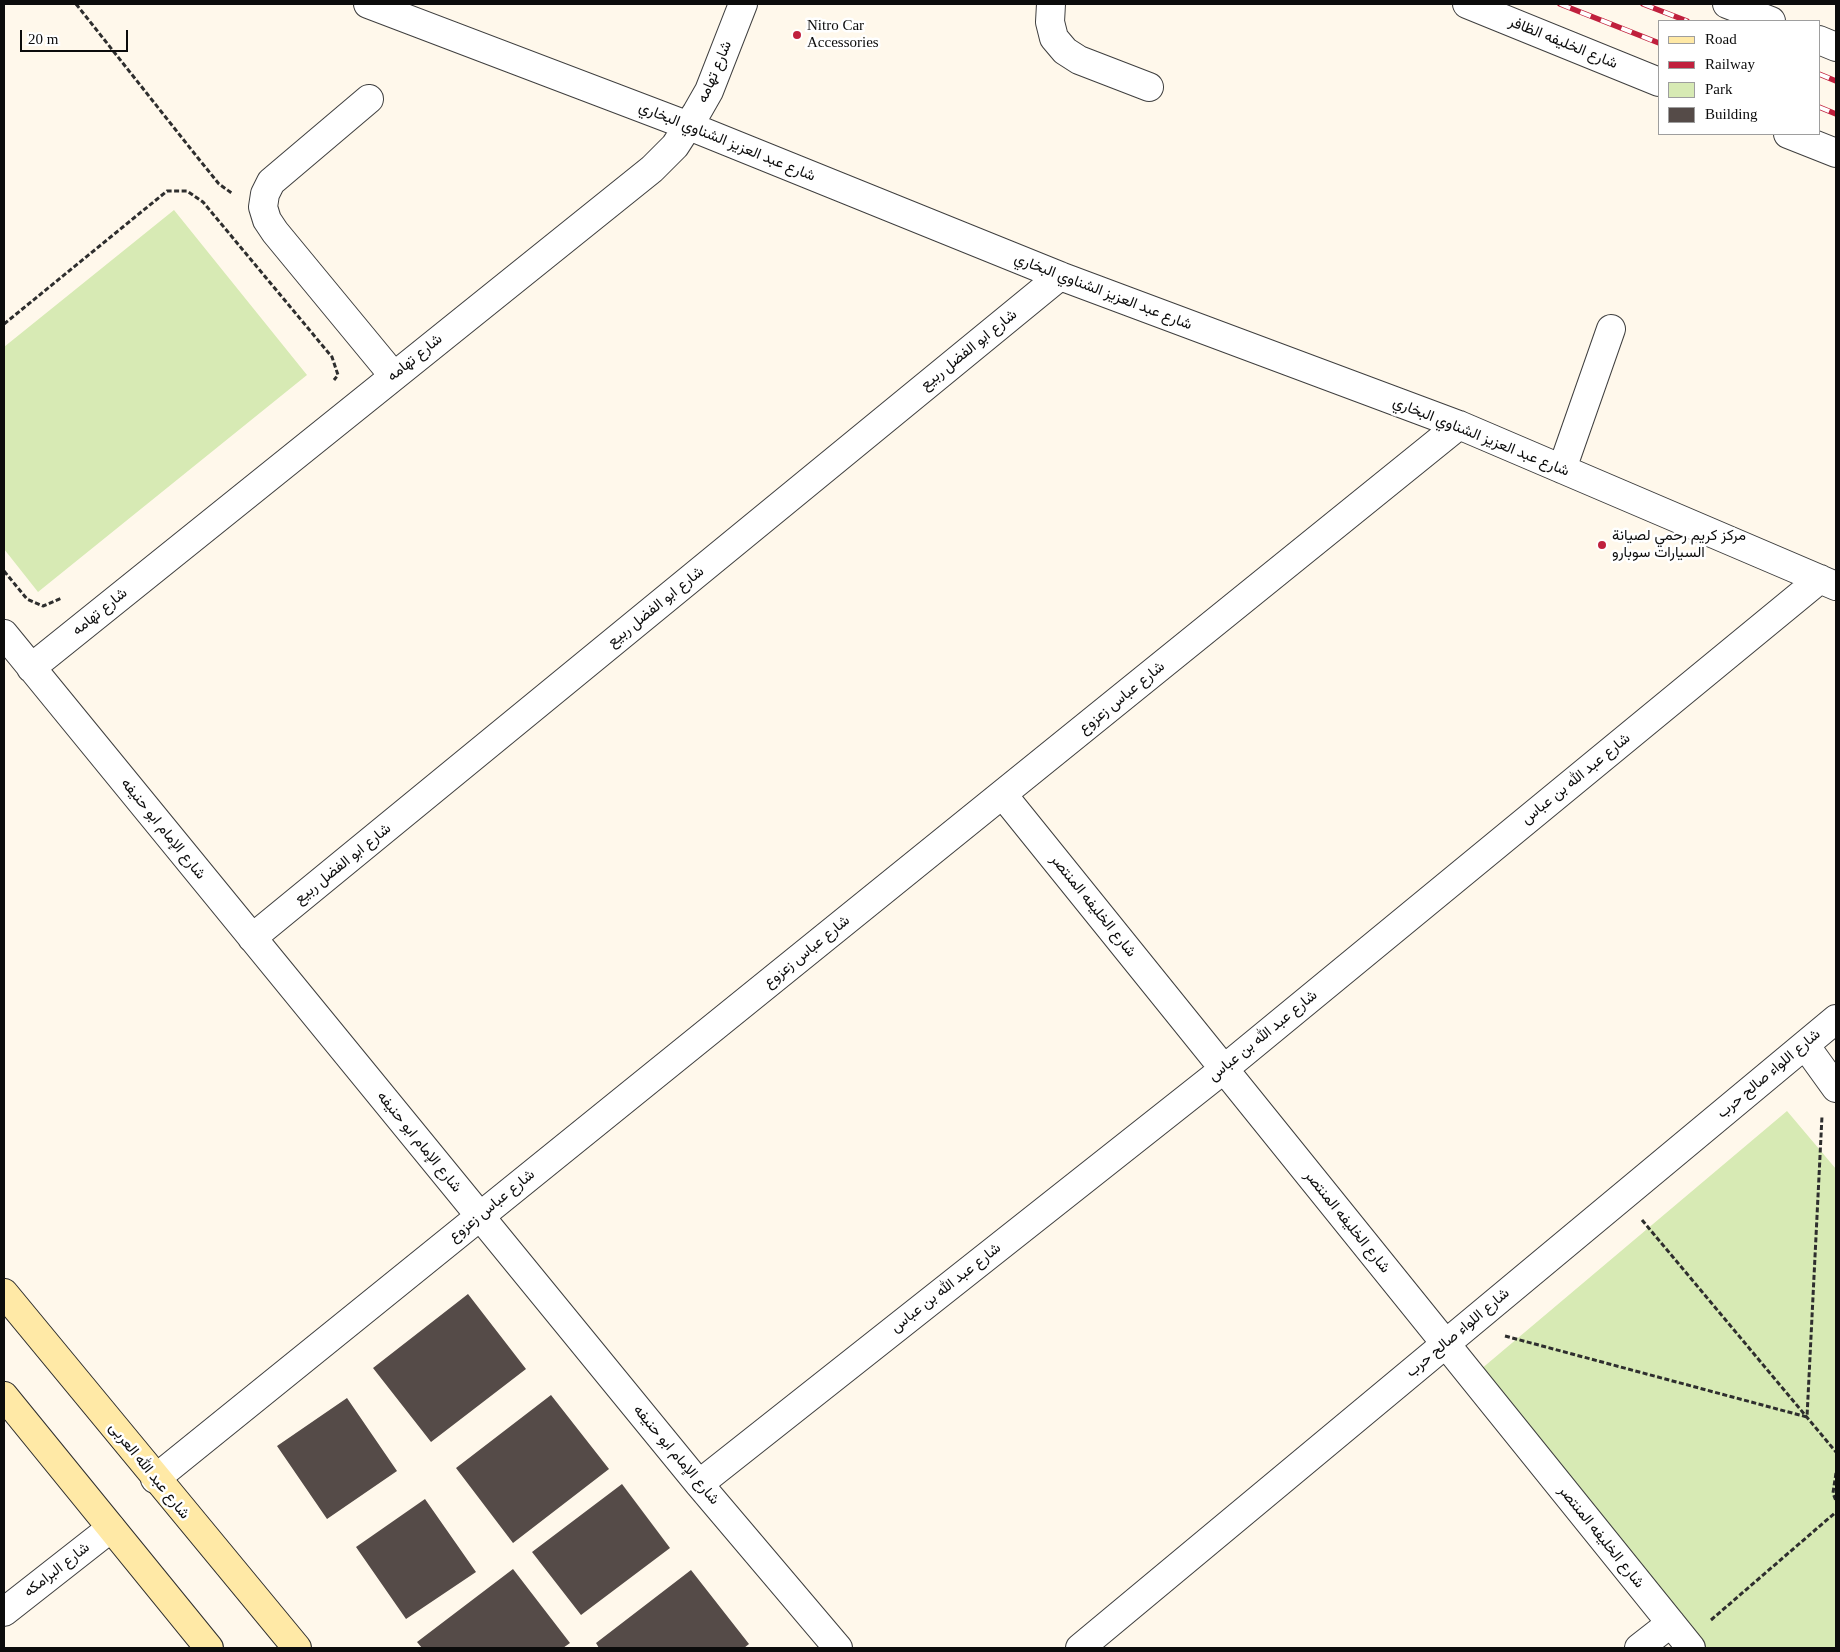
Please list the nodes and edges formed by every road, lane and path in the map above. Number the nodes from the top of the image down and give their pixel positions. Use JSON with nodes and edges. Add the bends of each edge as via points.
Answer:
{"nodes":[{"id":1,"x":76,"y":4,"type":"edge"},
{"id":2,"x":368,"y":4,"type":"edge"},
{"id":3,"x":743,"y":4,"type":"edge"},
{"id":4,"x":1051,"y":4,"type":"edge"},
{"id":5,"x":1466,"y":4,"type":"edge"},
{"id":6,"x":1727,"y":4,"type":"edge"},
{"id":7,"x":1768,"y":20,"type":"edge"},
{"id":8,"x":1820,"y":40,"type":"edge"},
{"id":9,"x":1836,"y":47,"type":"edge"},
{"id":10,"x":1658,"y":82,"type":"edge"},
{"id":11,"x":1149,"y":87,"type":"dead end"},
{"id":12,"x":369,"y":99,"type":"dead end"},
{"id":13,"x":689,"y":126,"type":"junction"},
{"id":14,"x":1791,"y":135,"type":"edge"},
{"id":15,"x":1836,"y":153,"type":"edge"},
{"id":16,"x":267,"y":220,"type":"junction"},
{"id":17,"x":1060,"y":276,"type":"junction"},
{"id":18,"x":4,"y":324,"type":"edge"},
{"id":19,"x":1611,"y":329,"type":"dead end"},
{"id":20,"x":393,"y":375,"type":"junction"},
{"id":21,"x":330,"y":386,"type":"dead end"},
{"id":22,"x":1459,"y":426,"type":"junction"},
{"id":23,"x":1562,"y":469,"type":"junction"},
{"id":24,"x":4,"y":571,"type":"edge"},
{"id":25,"x":1828,"y":582,"type":"edge"},
{"id":26,"x":68,"y":594,"type":"dead end"},
{"id":27,"x":4,"y":634,"type":"edge"},
{"id":28,"x":30,"y":668,"type":"junction"},
{"id":29,"x":1003,"y":795,"type":"junction"},
{"id":30,"x":252,"y":938,"type":"junction"},
{"id":31,"x":1836,"y":1019,"type":"edge"},
{"id":32,"x":1805,"y":1045,"type":"junction"},
{"id":33,"x":1224,"y":1069,"type":"junction"},
{"id":34,"x":1830,"y":1081,"type":"edge"},
{"id":35,"x":1622,"y":1196,"type":"junction"},
{"id":36,"x":480,"y":1216,"type":"junction"},
{"id":37,"x":4,"y":1293,"type":"edge"},
{"id":38,"x":1467,"y":1326,"type":"junction"},
{"id":39,"x":1445,"y":1344,"type":"junction"},
{"id":40,"x":4,"y":1396,"type":"edge"},
{"id":41,"x":1807,"y":1417,"type":"junction"},
{"id":42,"x":1836,"y":1452,"type":"edge"},
{"id":43,"x":1836,"y":1473,"type":"edge"},
{"id":44,"x":155,"y":1479,"type":"junction"},
{"id":45,"x":699,"y":1484,"type":"junction"},
{"id":46,"x":1836,"y":1501,"type":"edge"},
{"id":47,"x":1836,"y":1512,"type":"edge"},
{"id":48,"x":111,"y":1528,"type":"junction"},
{"id":49,"x":4,"y":1612,"type":"edge"},
{"id":50,"x":1682,"y":1638,"type":"edge"},
{"id":51,"x":209,"y":1648,"type":"edge"},
{"id":52,"x":297,"y":1648,"type":"edge"},
{"id":53,"x":838,"y":1648,"type":"edge"},
{"id":54,"x":1080,"y":1648,"type":"edge"},
{"id":55,"x":1639,"y":1648,"type":"edge"}],
"edges":[{"from":1,"to":16,"type":"path","via":[[220,184]]},
{"from":2,"to":13,"type":"street","name":"شارع عبد العزيز الشناوي البخاري"},
{"from":3,"to":13,"type":"street","name":"شارع تهامه","via":[[709,91]]},
{"from":4,"to":11,"type":"street","via":[[1050,22],[1054,38],[1065,51],[1079,60]]},
{"from":5,"to":10,"type":"street","name":"شارع الخليفه الظافر"},
{"from":6,"to":7,"type":"street"},
{"from":8,"to":9,"type":"street"},
{"from":12,"to":16,"type":"street","via":[[271,182],[265,194]]},
{"from":13,"to":17,"type":"street","name":"شارع عبد العزيز الشناوي البخاري"},
{"from":13,"to":20,"type":"street","name":"شارع تهامه","via":[[652,169]]},
{"from":14,"to":15,"type":"street"},
{"from":16,"to":20,"type":"street"},
{"from":17,"to":22,"type":"street","name":"شارع عبد العزيز الشناوي البخاري"},
{"from":17,"to":30,"type":"street","name":"شارع ابو الفضل ربيع"},
{"from":18,"to":21,"type":"path","via":[[167,191],[187,190],[203,202],[332,358],[338,375]]},
{"from":19,"to":23,"type":"street"},
{"from":20,"to":28,"type":"street","name":"شارع تهامه"},
{"from":22,"to":23,"type":"street","name":"شارع عبد العزيز الشناوي البخاري"},
{"from":22,"to":29,"type":"street","name":"شارع عباس زعزوع"},
{"from":23,"to":25,"type":"street","name":"شارع عبد العزيز الشناوي البخاري"},
{"from":24,"to":26,"type":"path","via":[[27,599],[43,606]]},
{"from":25,"to":33,"type":"street","name":"شارع عبد الله بن عباس"},
{"from":27,"to":28,"type":"street","name":"شارع الإمام ابو حنيفه"},
{"from":28,"to":30,"type":"street","name":"شارع الإمام ابو حنيفه"},
{"from":29,"to":33,"type":"street","name":"شارع الخليفه المنتصر"},
{"from":29,"to":36,"type":"street","name":"شارع عباس زعزوع"},
{"from":30,"to":36,"type":"street","name":"شارع الإمام ابو حنيفه"},
{"from":31,"to":32,"type":"street","name":"شارع اللواء صالح حرب"},
{"from":32,"to":34,"type":"street"},
{"from":32,"to":35,"type":"street","name":"شارع اللواء صالح حرب"},
{"from":33,"to":39,"type":"street","name":"شارع الخليفه المنتصر"},
{"from":33,"to":45,"type":"street","name":"شارع عبد الله بن عباس"},
{"from":34,"to":41,"type":"path"},
{"from":35,"to":38,"type":"street","name":"شارع اللواء صالح حرب"},
{"from":35,"to":41,"type":"path"},
{"from":36,"to":44,"type":"street","name":"شارع عباس زعزوع"},
{"from":36,"to":45,"type":"street","name":"شارع الإمام ابو حنيفه"},
{"from":37,"to":44,"type":"main road","name":"شارع عبد الله العربى"},
{"from":38,"to":39,"type":"street","name":"شارع اللواء صالح حرب"},
{"from":38,"to":41,"type":"path"},
{"from":39,"to":50,"type":"street","name":"شارع الخليفه المنتصر"},
{"from":39,"to":54,"type":"street","name":"شارع اللواء صالح حرب"},
{"from":40,"to":48,"type":"main road"},
{"from":41,"to":42,"type":"path"},
{"from":43,"to":46,"type":"path","via":[[1833,1493]]},
{"from":44,"to":52,"type":"main road","name":"شارع عبد الله العربى"},
{"from":45,"to":53,"type":"street","name":"شارع الإمام ابو حنيفه"},
{"from":47,"to":50,"type":"path"},
{"from":48,"to":49,"type":"street","name":"شارع البرامكه"},
{"from":48,"to":51,"type":"main road"},
{"from":50,"to":55,"type":"street"}]}
